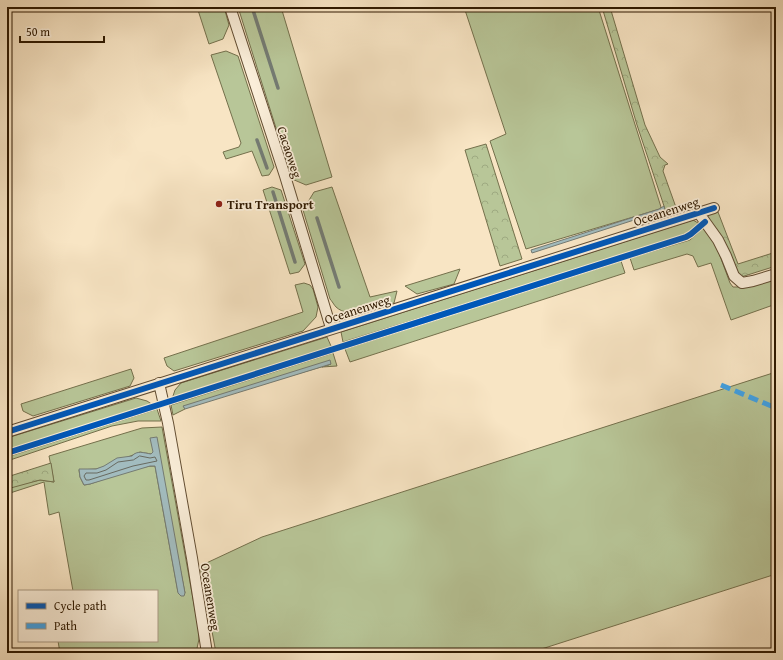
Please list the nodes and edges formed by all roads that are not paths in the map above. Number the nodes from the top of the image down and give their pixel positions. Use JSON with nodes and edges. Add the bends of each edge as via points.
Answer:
{"nodes":[{"id":1,"x":230,"y":7,"type":"edge"},
{"id":2,"x":714,"y":208,"type":"dead end"},
{"id":3,"x":698,"y":212,"type":"junction"},
{"id":4,"x":776,"y":274,"type":"edge"},
{"id":5,"x":331,"y":328,"type":"junction"},
{"id":6,"x":159,"y":383,"type":"junction"},
{"id":7,"x":7,"y":432,"type":"edge"},
{"id":8,"x":205,"y":650,"type":"edge"}],
"edges":[{"from":1,"to":5,"type":"street","name":"Cacaoweg"},
{"from":2,"to":3,"type":"street","name":"Oceanenweg"},
{"from":3,"to":4,"type":"street","name":"Oceanenweg","via":[[718,240],[734,276],[742,283]]},
{"from":3,"to":5,"type":"street","name":"Oceanenweg"},
{"from":5,"to":6,"type":"street","name":"Oceanenweg"},
{"from":6,"to":7,"type":"street","name":"Oceanenweg"},
{"from":6,"to":8,"type":"street","name":"Oceanenweg","via":[[192,558],[205,635]]}]}
